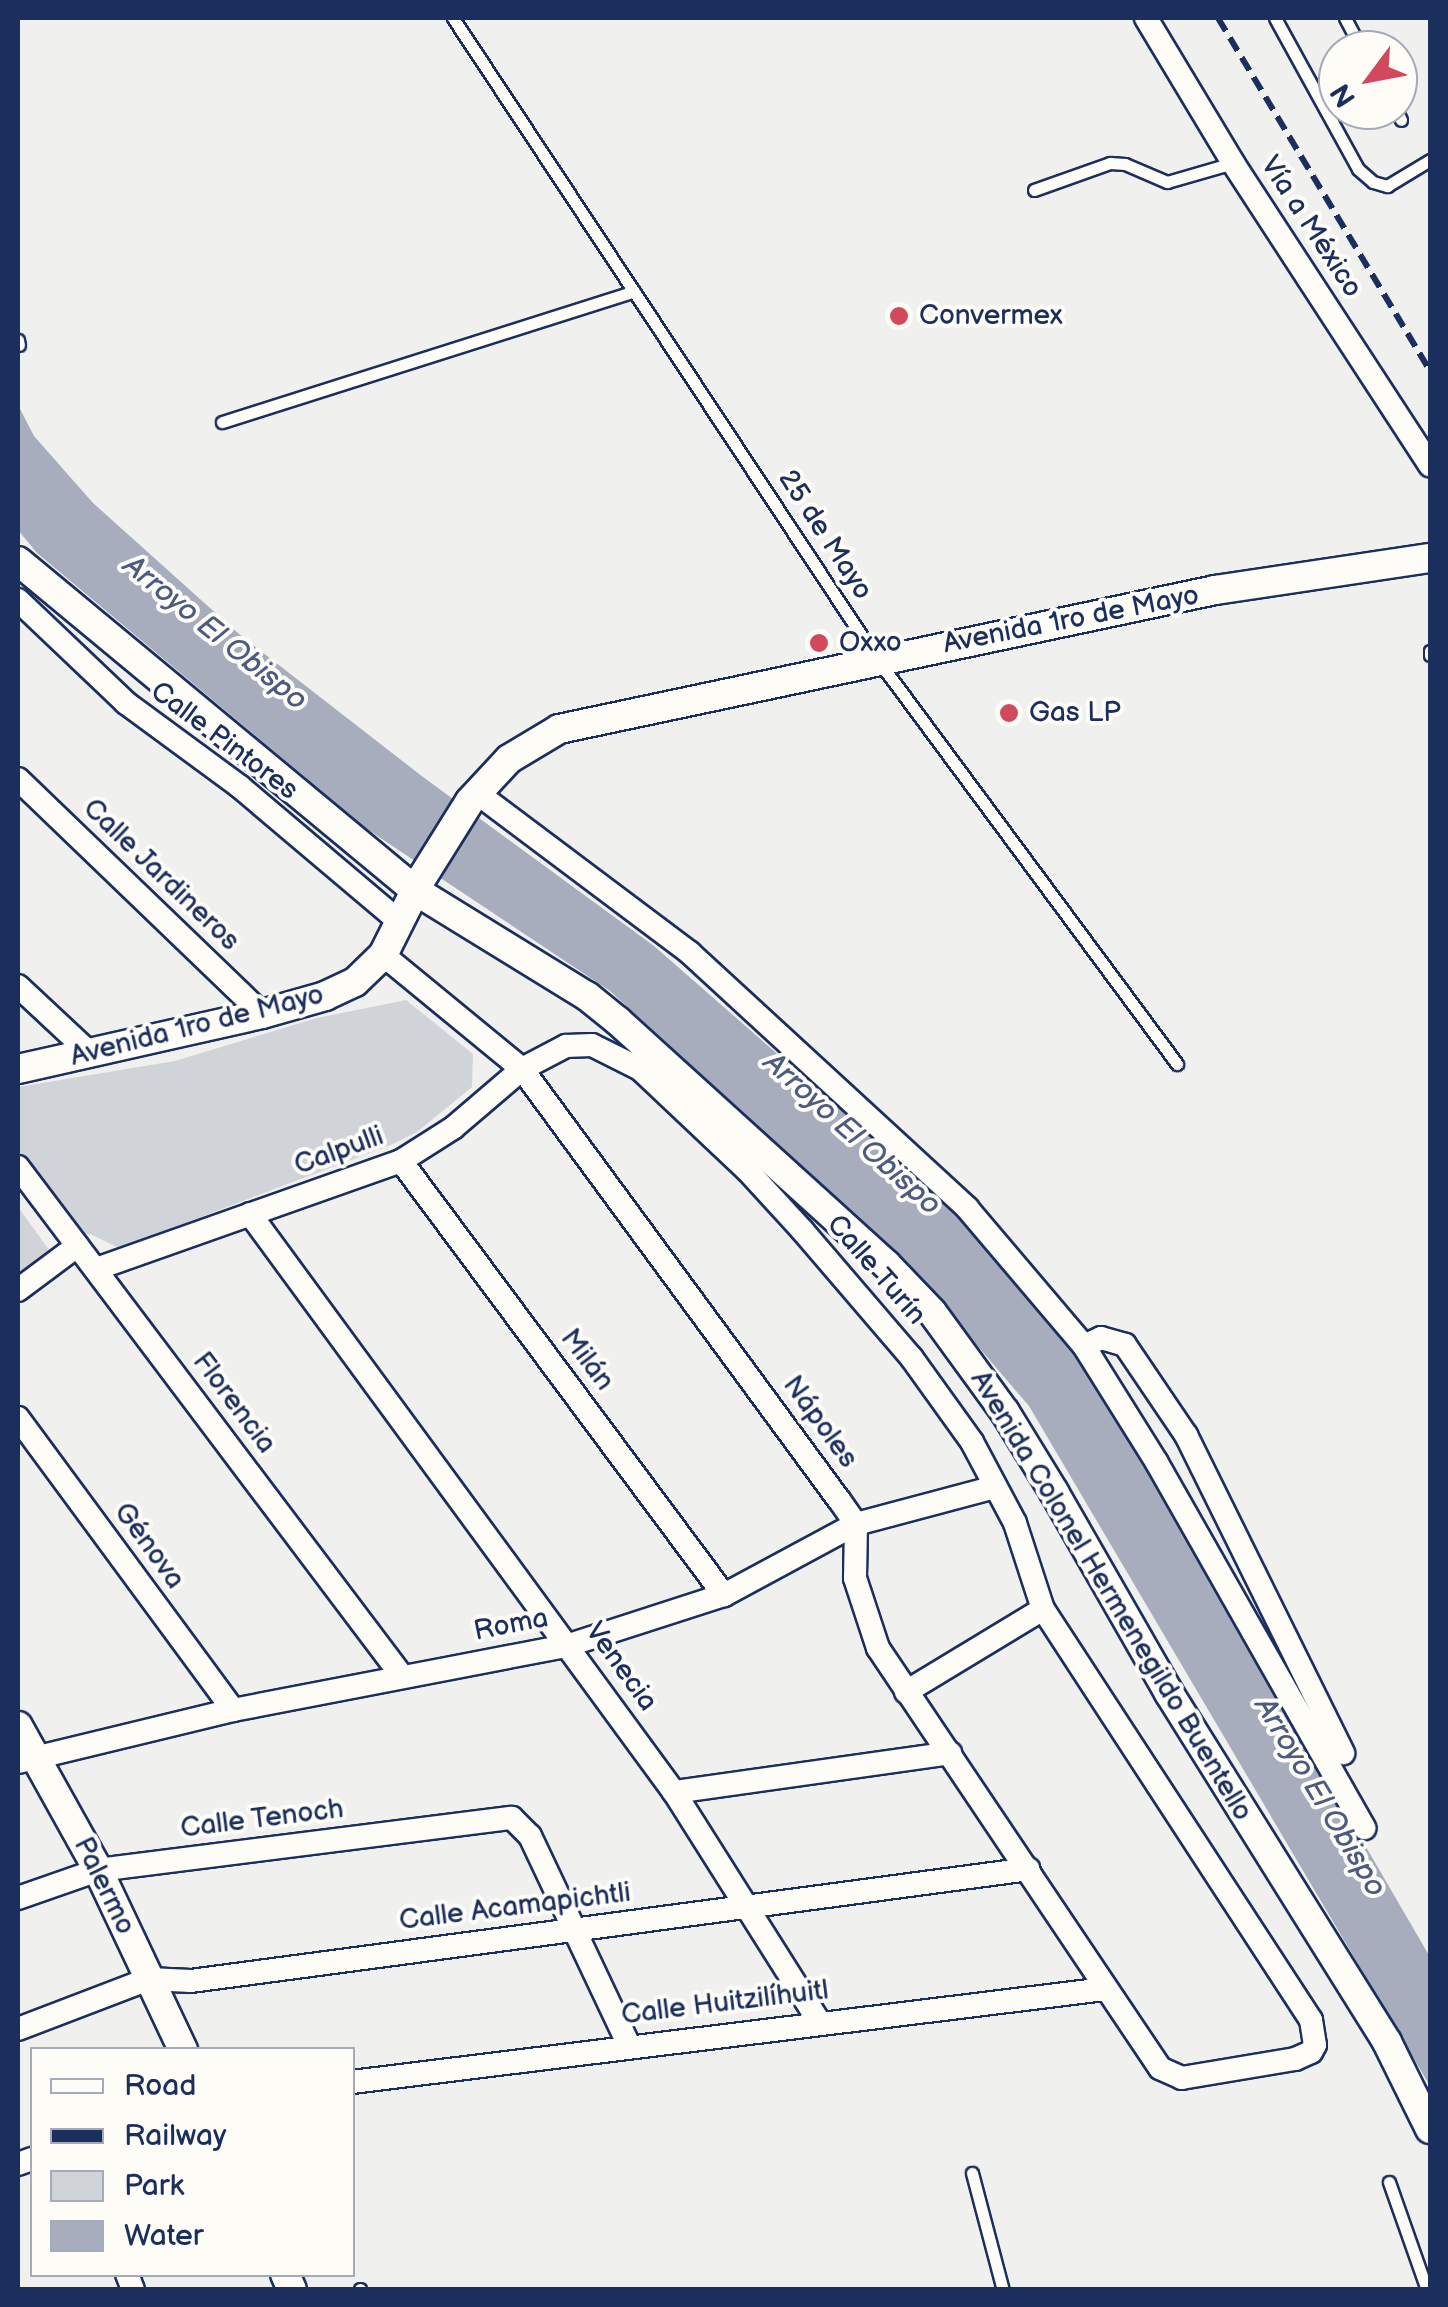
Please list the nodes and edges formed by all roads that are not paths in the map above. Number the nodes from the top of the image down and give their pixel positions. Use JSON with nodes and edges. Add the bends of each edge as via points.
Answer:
{"nodes":[{"id":1,"x":454,"y":18,"type":"edge"},
{"id":2,"x":1146,"y":18,"type":"edge"},
{"id":3,"x":1275,"y":18,"type":"edge"},
{"id":4,"x":1430,"y":160,"type":"edge"},
{"id":5,"x":1233,"y":163,"type":"junction"},
{"id":6,"x":1034,"y":190,"type":"dead end"},
{"id":7,"x":634,"y":291,"type":"junction"},
{"id":8,"x":222,"y":422,"type":"dead end"},
{"id":9,"x":1430,"y":465,"type":"edge"},
{"id":10,"x":1430,"y":558,"type":"edge"},
{"id":11,"x":18,"y":561,"type":"edge"},
{"id":12,"x":18,"y":600,"type":"edge"},
{"id":13,"x":877,"y":659,"type":"junction"},
{"id":14,"x":18,"y":779,"type":"edge"},
{"id":15,"x":474,"y":797,"type":"junction"},
{"id":16,"x":418,"y":886,"type":"junction"},
{"id":17,"x":401,"y":923,"type":"junction"},
{"id":18,"x":383,"y":955,"type":"junction"},
{"id":19,"x":18,"y":986,"type":"edge"},
{"id":20,"x":262,"y":1014,"type":"junction"},
{"id":21,"x":577,"y":1043,"type":"joint"},
{"id":22,"x":91,"y":1054,"type":"junction"},
{"id":23,"x":1177,"y":1064,"type":"dead end"},
{"id":24,"x":522,"y":1068,"type":"junction"},
{"id":25,"x":18,"y":1070,"type":"edge"},
{"id":26,"x":401,"y":1161,"type":"junction"},
{"id":27,"x":18,"y":1167,"type":"edge"},
{"id":28,"x":250,"y":1214,"type":"junction"},
{"id":29,"x":77,"y":1246,"type":"junction"},
{"id":30,"x":96,"y":1269,"type":"junction"},
{"id":31,"x":18,"y":1290,"type":"edge"},
{"id":32,"x":1084,"y":1346,"type":"junction"},
{"id":33,"x":18,"y":1418,"type":"edge"},
{"id":34,"x":995,"y":1487,"type":"junction"},
{"id":35,"x":856,"y":1524,"type":"junction"},
{"id":36,"x":724,"y":1595,"type":"junction"},
{"id":37,"x":1043,"y":1609,"type":"junction"},
{"id":38,"x":569,"y":1645,"type":"junction"},
{"id":39,"x":402,"y":1676,"type":"junction"},
{"id":40,"x":906,"y":1692,"type":"junction"},
{"id":41,"x":233,"y":1710,"type":"junction"},
{"id":42,"x":18,"y":1726,"type":"edge"},
{"id":43,"x":950,"y":1753,"type":"junction"},
{"id":44,"x":1344,"y":1753,"type":"dead end"},
{"id":45,"x":27,"y":1758,"type":"edge"},
{"id":46,"x":674,"y":1792,"type":"junction"},
{"id":47,"x":1364,"y":1828,"type":"dead end"},
{"id":48,"x":98,"y":1870,"type":"junction"},
{"id":49,"x":1029,"y":1870,"type":"junction"},
{"id":50,"x":18,"y":1898,"type":"edge"},
{"id":51,"x":748,"y":1910,"type":"junction"},
{"id":52,"x":575,"y":1928,"type":"junction"},
{"id":53,"x":150,"y":1979,"type":"junction"},
{"id":54,"x":1106,"y":1988,"type":"junction"},
{"id":55,"x":820,"y":2022,"type":"junction"},
{"id":56,"x":18,"y":2029,"type":"edge"},
{"id":57,"x":629,"y":2045,"type":"junction"},
{"id":58,"x":182,"y":2047,"type":"edge"},
{"id":59,"x":355,"y":2082,"type":"edge"},
{"id":60,"x":1430,"y":2129,"type":"edge"},
{"id":61,"x":972,"y":2172,"type":"dead end"},
{"id":62,"x":1390,"y":2182,"type":"dead end"},
{"id":63,"x":1003,"y":2290,"type":"edge"},
{"id":64,"x":1427,"y":2290,"type":"edge"}],
"edges":[{"from":1,"to":7,"type":"lane","name":"25 de Mayo"},
{"from":2,"to":5,"type":"street","name":"Vía a México"},
{"from":3,"to":4,"type":"lane","via":[[1358,170],[1387,186]]},
{"from":5,"to":6,"type":"lane","via":[[1167,182],[1110,163]]},
{"from":5,"to":9,"type":"street","name":"Vía a México"},
{"from":7,"to":8,"type":"lane"},
{"from":7,"to":13,"type":"lane","name":"25 de Mayo"},
{"from":10,"to":13,"type":"street","name":"Avenida 1ro de Mayo","via":[[1214,590]]},
{"from":11,"to":16,"type":"street","name":"Avenida Colonel Hermenegildo Buentello"},
{"from":12,"to":17,"type":"street","name":"Calle Pintores","via":[[126,703],[239,786]]},
{"from":13,"to":15,"type":"street","name":"Avenida 1ro de Mayo","via":[[559,729],[509,758]]},
{"from":13,"to":23,"type":"lane","name":"25 de Mayo"},
{"from":14,"to":20,"type":"street","name":"Calle Jardineros"},
{"from":15,"to":16,"type":"street","name":"Avenida 1ro de Mayo"},
{"from":15,"to":32,"type":"street","via":[[690,952],[967,1208]]},
{"from":16,"to":17,"type":"street","name":"Avenida 1ro de Mayo"},
{"from":16,"to":60,"type":"street","name":"Avenida Colonel Hermenegildo Buentello","via":[[618,1021],[932,1312],[1044,1476],[1386,2042]]},
{"from":17,"to":18,"type":"street","name":"Avenida 1ro de Mayo"},
{"from":18,"to":20,"type":"street","name":"Avenida 1ro de Mayo","via":[[355,982]]},
{"from":18,"to":24,"type":"street","name":"Nápoles"},
{"from":19,"to":22,"type":"street"},
{"from":20,"to":22,"type":"street","name":"Avenida 1ro de Mayo"},
{"from":21,"to":24,"type":"street","name":"Calpulli"},
{"from":21,"to":34,"type":"street","name":"Calle Turín","via":[[640,1069],[748,1171],[911,1356]]},
{"from":22,"to":25,"type":"street","name":"Avenida 1ro de Mayo"},
{"from":24,"to":26,"type":"street","name":"Calpulli","via":[[453,1128]]},
{"from":24,"to":35,"type":"street","name":"Nápoles"},
{"from":26,"to":28,"type":"street","name":"Calpulli"},
{"from":26,"to":36,"type":"street","name":"Milán"},
{"from":27,"to":29,"type":"street","name":"Florencia"},
{"from":28,"to":30,"type":"street","name":"Calpulli"},
{"from":28,"to":38,"type":"street","name":"Venecia"},
{"from":29,"to":30,"type":"street","name":"Florencia"},
{"from":29,"to":31,"type":"street"},
{"from":30,"to":39,"type":"street","name":"Florencia"},
{"from":32,"to":44,"type":"street","via":[[1102,1338],[1124,1345],[1186,1435]]},
{"from":32,"to":47,"type":"street"},
{"from":33,"to":41,"type":"street","name":"Génova"},
{"from":34,"to":35,"type":"street","name":"Roma"},
{"from":34,"to":37,"type":"street","name":"Calle Turín","via":[[1031,1564]]},
{"from":35,"to":36,"type":"street","name":"Roma"},
{"from":35,"to":40,"type":"street","via":[[855,1578],[864,1613]]},
{"from":36,"to":38,"type":"street","name":"Roma"},
{"from":37,"to":40,"type":"street"},
{"from":37,"to":54,"type":"street","name":"Calle Turín","via":[[1311,2020],[1315,2044],[1304,2057],[1182,2078],[1164,2072]]},
{"from":38,"to":39,"type":"street","name":"Roma"},
{"from":38,"to":46,"type":"street","name":"Venecia"},
{"from":39,"to":41,"type":"street","name":"Roma"},
{"from":40,"to":43,"type":"street"},
{"from":41,"to":45,"type":"street","name":"Roma"},
{"from":42,"to":45,"type":"street","name":"Palermo"},
{"from":43,"to":46,"type":"street"},
{"from":43,"to":49,"type":"street"},
{"from":45,"to":48,"type":"street","name":"Palermo"},
{"from":46,"to":51,"type":"street","name":"Venecia"},
{"from":48,"to":50,"type":"street","name":"Calle Tenoch"},
{"from":48,"to":52,"type":"street","name":"Calle Tenoch","via":[[505,1818],[518,1820]]},
{"from":48,"to":53,"type":"street","name":"Palermo"},
{"from":49,"to":51,"type":"street","name":"Calle Acamapichtli"},
{"from":49,"to":54,"type":"street"},
{"from":51,"to":52,"type":"street","name":"Calle Acamapichtli"},
{"from":51,"to":55,"type":"street","name":"Venecia"},
{"from":52,"to":53,"type":"street","name":"Calle Acamapichtli","via":[[191,1981]]},
{"from":52,"to":57,"type":"street"},
{"from":53,"to":56,"type":"street","name":"Calle Acamapichtli"},
{"from":53,"to":58,"type":"street","name":"Palermo"},
{"from":54,"to":55,"type":"street","name":"Calle Huitzilíhuitl"},
{"from":55,"to":57,"type":"street","name":"Calle Huitzilíhuitl"},
{"from":57,"to":59,"type":"street","name":"Calle Huitzilíhuitl"},
{"from":61,"to":63,"type":"lane"},
{"from":62,"to":64,"type":"lane"}]}
